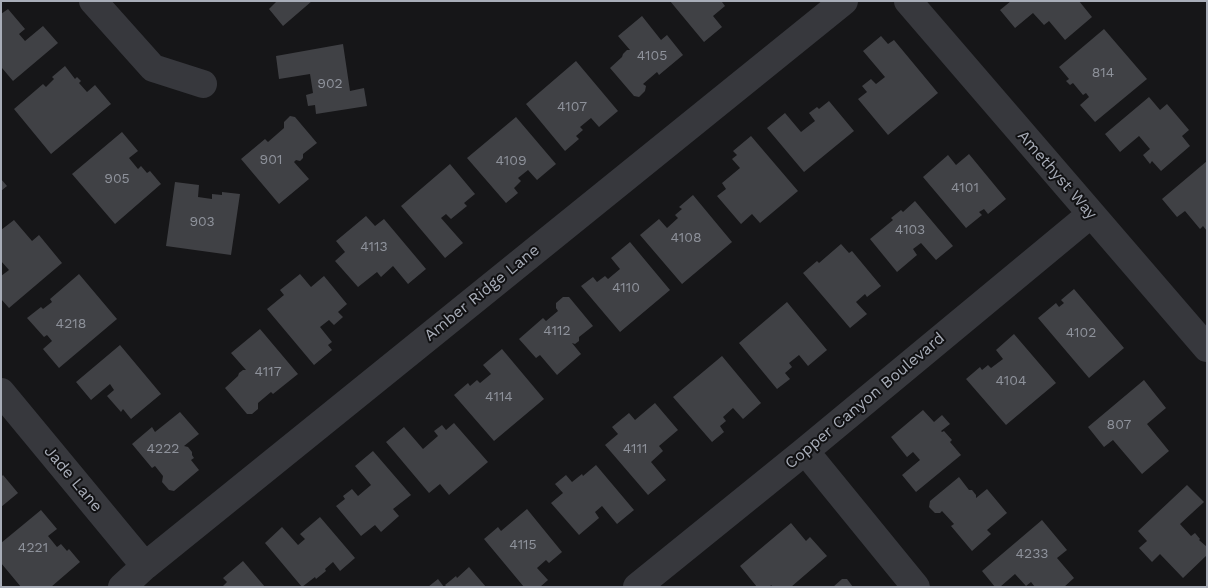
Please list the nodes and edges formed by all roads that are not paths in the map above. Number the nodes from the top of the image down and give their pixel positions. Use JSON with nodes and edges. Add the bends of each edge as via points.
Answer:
{"nodes":[{"id":1,"x":93,"y":1,"type":"edge"},
{"id":2,"x":844,"y":1,"type":"edge"},
{"id":3,"x":908,"y":1,"type":"edge"},
{"id":4,"x":203,"y":84,"type":"dead end"},
{"id":5,"x":1091,"y":214,"type":"junction"},
{"id":6,"x":1207,"y":348,"type":"edge"},
{"id":7,"x":1,"y":392,"type":"edge"},
{"id":8,"x":804,"y":451,"type":"junction"},
{"id":9,"x":146,"y":566,"type":"junction"},
{"id":10,"x":122,"y":587,"type":"edge"},
{"id":11,"x":637,"y":587,"type":"edge"},
{"id":12,"x":916,"y":587,"type":"edge"}],
"edges":[{"from":1,"to":4,"type":"street","via":[[153,68]]},
{"from":2,"to":9,"type":"street","name":"Amber Ridge Lane"},
{"from":3,"to":5,"type":"street","name":"Amethyst Way"},
{"from":5,"to":6,"type":"street","name":"Amethyst Way"},
{"from":5,"to":8,"type":"street","name":"Copper Canyon Boulevard"},
{"from":7,"to":9,"type":"street","name":"Jade Lane"},
{"from":8,"to":11,"type":"street","name":"Copper Canyon Boulevard"},
{"from":8,"to":12,"type":"street"},
{"from":9,"to":10,"type":"street","name":"Amber Ridge Lane"}]}
